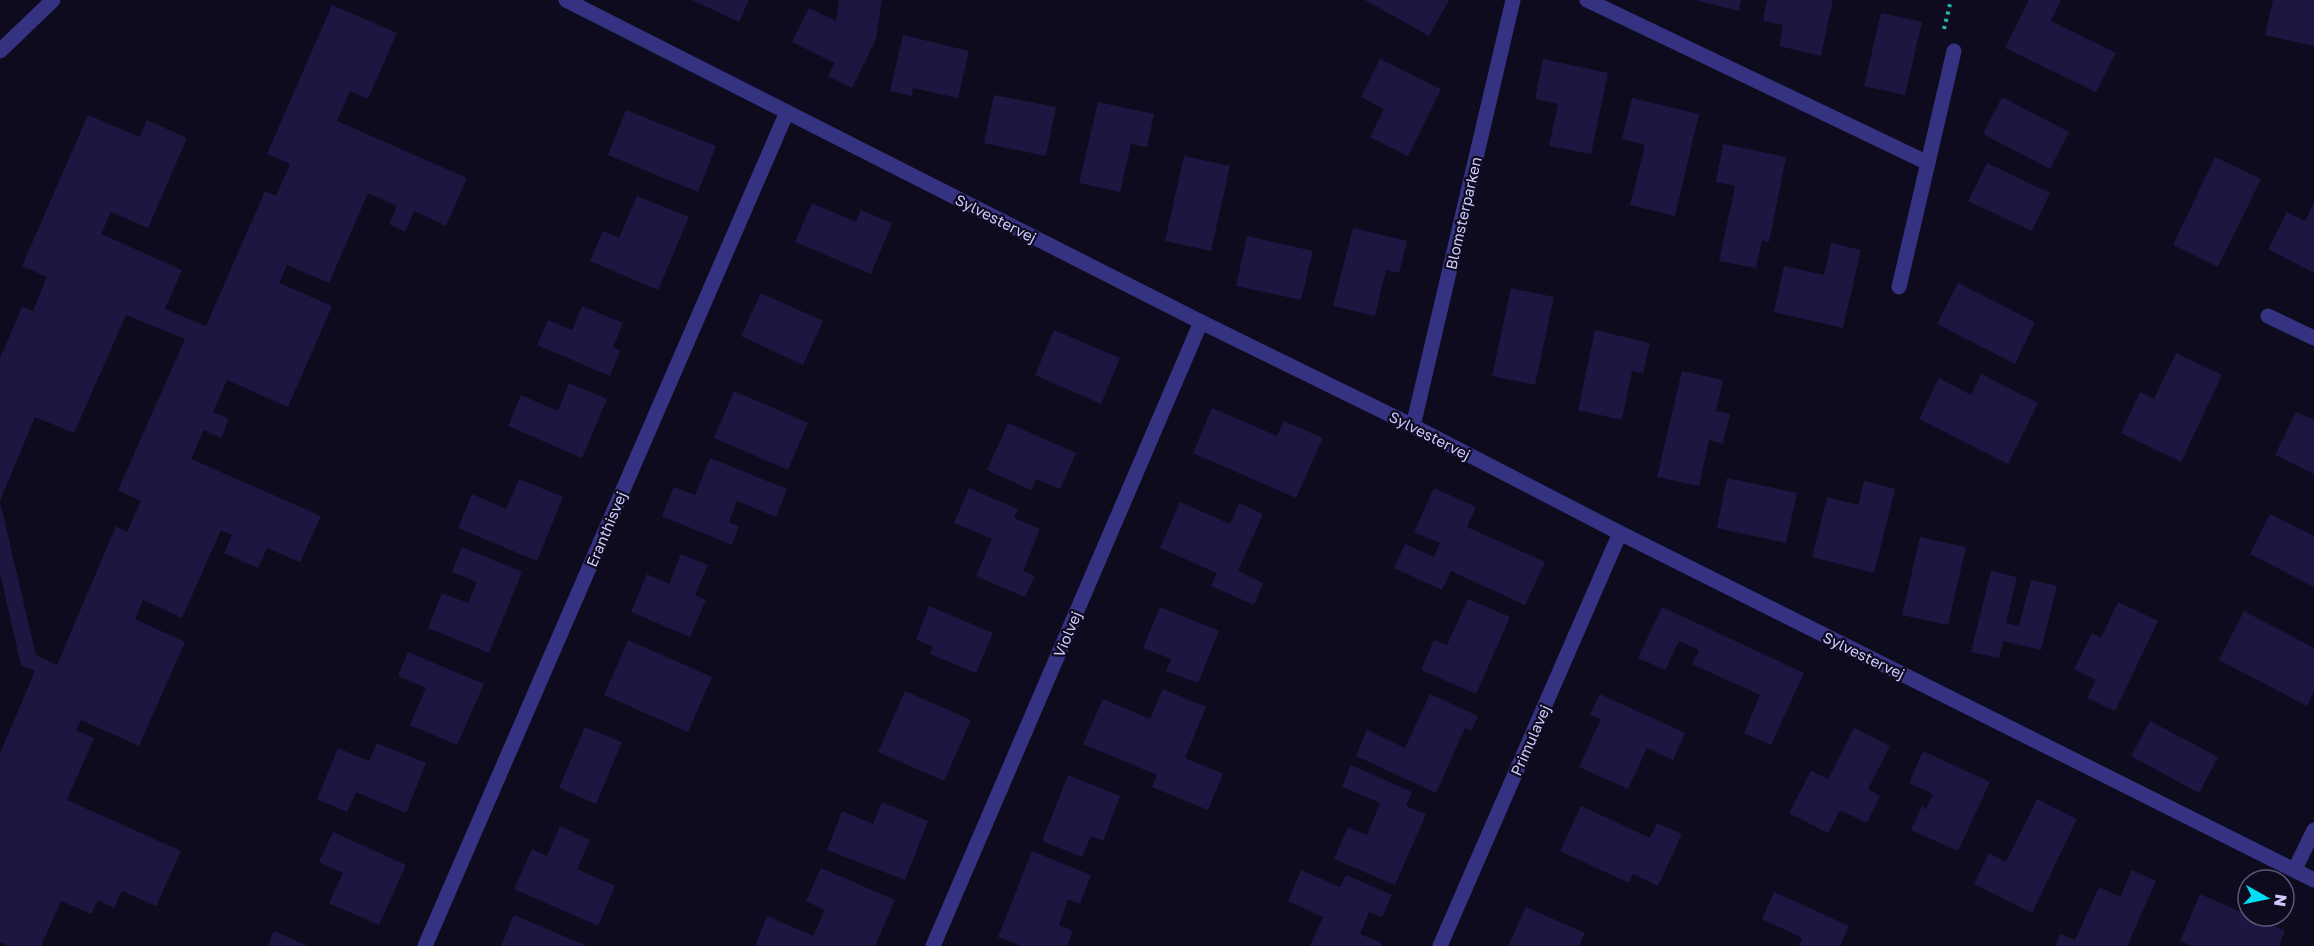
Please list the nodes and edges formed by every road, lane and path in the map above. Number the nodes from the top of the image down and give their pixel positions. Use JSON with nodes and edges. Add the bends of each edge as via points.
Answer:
{"nodes":[{"id":1,"x":53,"y":0,"type":"edge"},
{"id":2,"x":566,"y":0,"type":"edge"},
{"id":3,"x":1513,"y":0,"type":"edge"},
{"id":4,"x":1587,"y":0,"type":"edge"},
{"id":5,"x":0,"y":51,"type":"edge"},
{"id":6,"x":1954,"y":51,"type":"dead end"},
{"id":7,"x":787,"y":112,"type":"junction"},
{"id":8,"x":1928,"y":163,"type":"junction"},
{"id":9,"x":1899,"y":287,"type":"dead end"},
{"id":10,"x":2268,"y":316,"type":"dead end"},
{"id":11,"x":1201,"y":322,"type":"junction"},
{"id":12,"x":2314,"y":338,"type":"edge"},
{"id":13,"x":1413,"y":426,"type":"junction"},
{"id":14,"x":1620,"y":533,"type":"junction"},
{"id":15,"x":2314,"y":830,"type":"edge"},
{"id":16,"x":2293,"y":868,"type":"edge"},
{"id":17,"x":2295,"y":868,"type":"edge"},
{"id":18,"x":2296,"y":870,"type":"edge"},
{"id":19,"x":2314,"y":880,"type":"edge"},
{"id":20,"x":425,"y":946,"type":"edge"},
{"id":21,"x":933,"y":946,"type":"edge"},
{"id":22,"x":1440,"y":946,"type":"edge"}],
"edges":[{"from":1,"to":5,"type":"street"},
{"from":2,"to":7,"type":"street","name":"Sylvestervej"},
{"from":3,"to":13,"type":"street","name":"Blomsterparken"},
{"from":4,"to":8,"type":"street"},
{"from":6,"to":8,"type":"street"},
{"from":7,"to":11,"type":"street","name":"Sylvestervej"},
{"from":7,"to":20,"type":"street","name":"Eranthisvej"},
{"from":8,"to":9,"type":"street"},
{"from":10,"to":12,"type":"street"},
{"from":11,"to":13,"type":"street","name":"Sylvestervej"},
{"from":11,"to":21,"type":"street","name":"Violvej"},
{"from":13,"to":14,"type":"street","name":"Sylvestervej"},
{"from":14,"to":16,"type":"street","name":"Sylvestervej"},
{"from":14,"to":22,"type":"street","name":"Primulavej"},
{"from":15,"to":17,"type":"street"},
{"from":18,"to":19,"type":"street","name":"Sylvestervej"}]}
